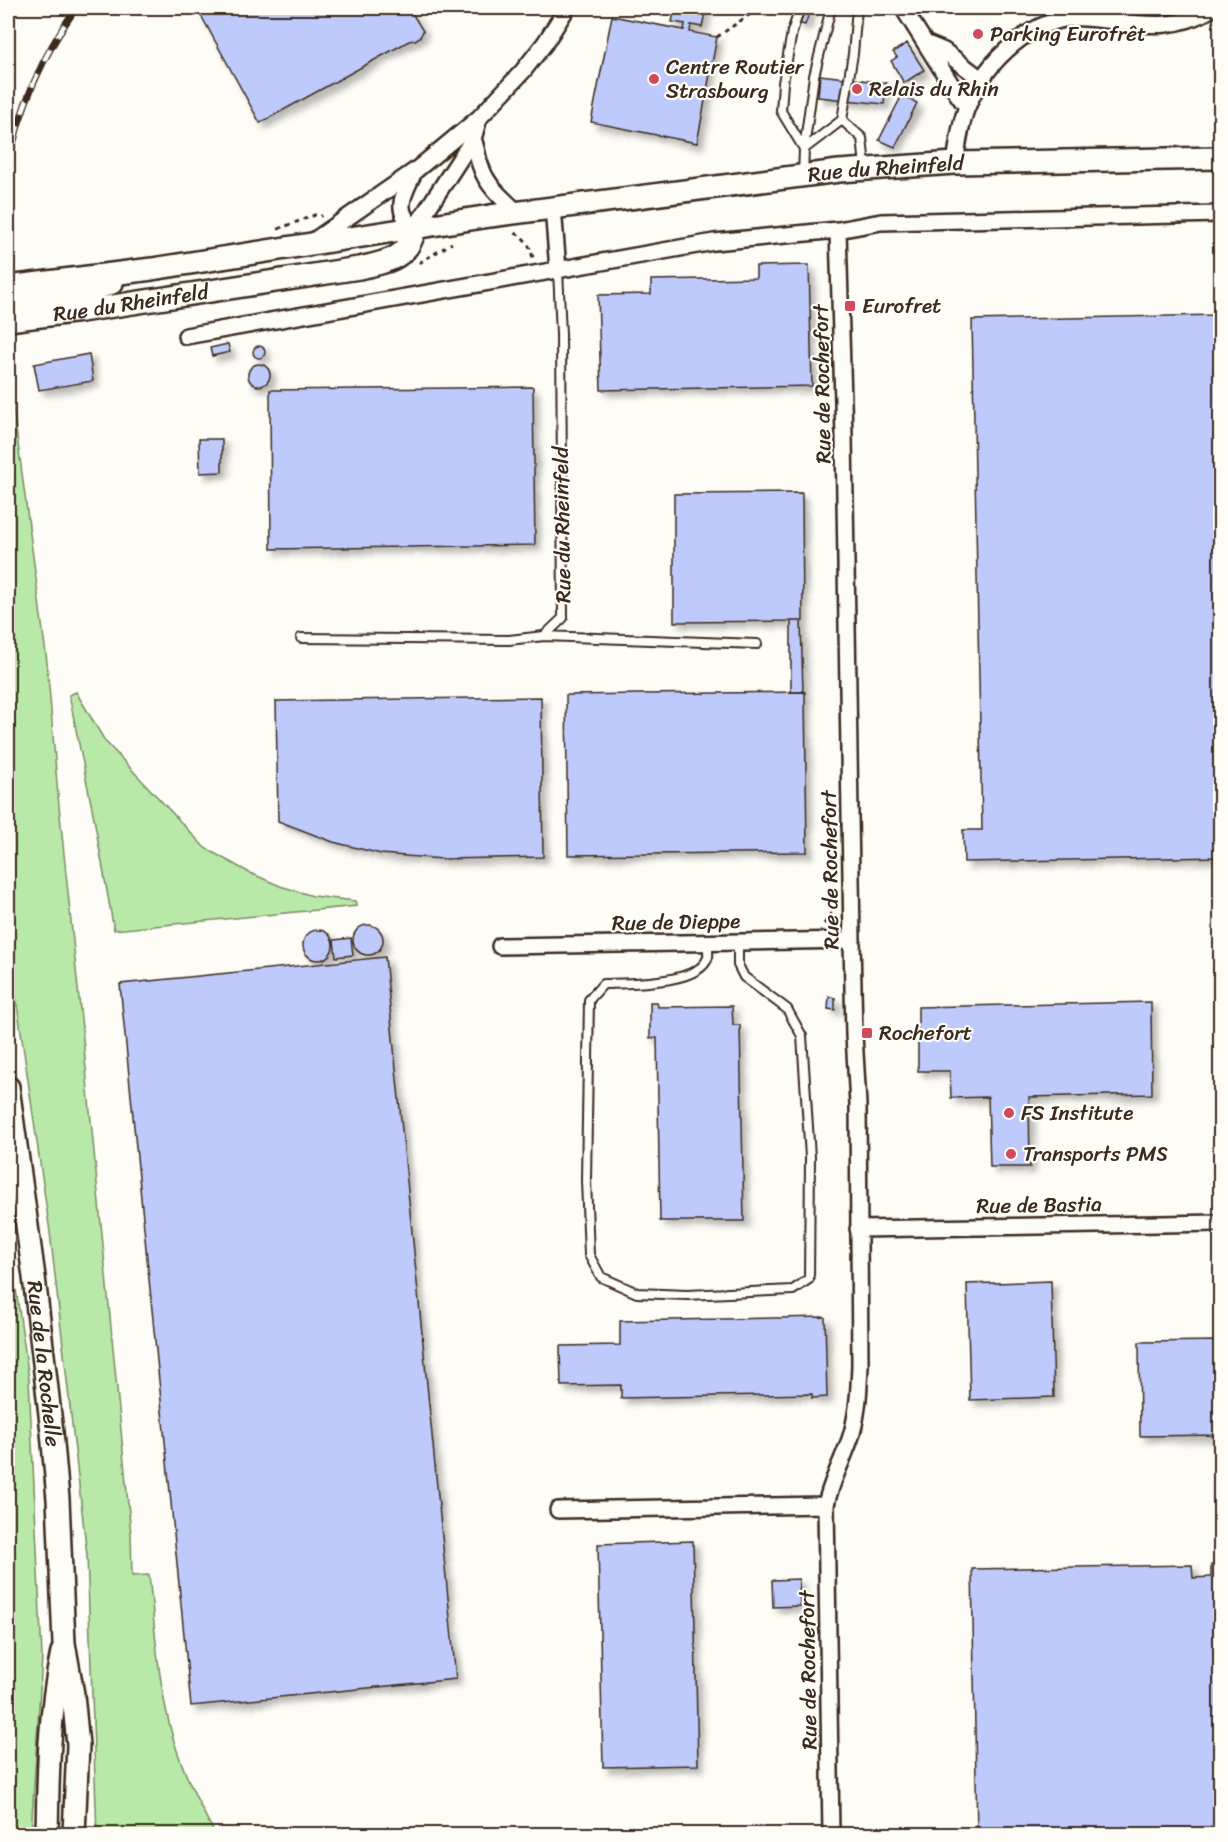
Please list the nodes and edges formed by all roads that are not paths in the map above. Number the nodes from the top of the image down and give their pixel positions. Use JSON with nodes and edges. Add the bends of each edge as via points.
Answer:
{"nodes":[{"id":1,"x":567,"y":8,"type":"edge"},
{"id":2,"x":800,"y":8,"type":"edge"},
{"id":3,"x":831,"y":8,"type":"edge"},
{"id":4,"x":857,"y":8,"type":"edge"},
{"id":5,"x":903,"y":8,"type":"edge"},
{"id":6,"x":1213,"y":8,"type":"edge"},
{"id":7,"x":927,"y":44,"type":"junction"},
{"id":8,"x":981,"y":79,"type":"junction"},
{"id":9,"x":967,"y":107,"type":"junction"},
{"id":10,"x":479,"y":118,"type":"junction"},
{"id":11,"x":842,"y":120,"type":"junction"},
{"id":12,"x":473,"y":139,"type":"junction"},
{"id":13,"x":804,"y":150,"type":"junction"},
{"id":14,"x":1221,"y":158,"type":"edge"},
{"id":15,"x":955,"y":163,"type":"junction"},
{"id":16,"x":865,"y":169,"type":"junction"},
{"id":17,"x":416,"y":170,"type":"junction"},
{"id":18,"x":803,"y":175,"type":"junction"},
{"id":19,"x":553,"y":207,"type":"junction"},
{"id":20,"x":516,"y":212,"type":"junction"},
{"id":21,"x":1221,"y":214,"type":"edge"},
{"id":22,"x":415,"y":228,"type":"junction"},
{"id":23,"x":838,"y":230,"type":"junction"},
{"id":24,"x":310,"y":244,"type":"junction"},
{"id":25,"x":152,"y":269,"type":"junction"},
{"id":26,"x":558,"y":270,"type":"junction"},
{"id":27,"x":8,"y":287,"type":"edge"},
{"id":28,"x":8,"y":305,"type":"edge"},
{"id":29,"x":8,"y":320,"type":"edge"},
{"id":30,"x":186,"y":336,"type":"dead end"},
{"id":31,"x":544,"y":636,"type":"junction"},
{"id":32,"x":301,"y":638,"type":"dead end"},
{"id":33,"x":757,"y":644,"type":"dead end"},
{"id":34,"x":852,"y":940,"type":"junction"},
{"id":35,"x":707,"y":942,"type":"junction"},
{"id":36,"x":738,"y":942,"type":"junction"},
{"id":37,"x":500,"y":946,"type":"dead end"},
{"id":38,"x":8,"y":1088,"type":"edge"},
{"id":39,"x":1221,"y":1223,"type":"edge"},
{"id":40,"x":858,"y":1228,"type":"junction"},
{"id":41,"x":826,"y":1505,"type":"junction"},
{"id":42,"x":558,"y":1510,"type":"dead end"},
{"id":43,"x":64,"y":1643,"type":"junction"},
{"id":44,"x":47,"y":1834,"type":"edge"},
{"id":45,"x":74,"y":1834,"type":"edge"},
{"id":46,"x":831,"y":1834,"type":"edge"}],
"edges":[{"from":1,"to":10,"type":"street","via":[[530,62]]},
{"from":2,"to":13,"type":"lane","via":[[792,32],[781,111]]},
{"from":3,"to":13,"type":"lane","via":[[814,76]]},
{"from":4,"to":11,"type":"lane"},
{"from":5,"to":7,"type":"street"},
{"from":6,"to":8,"type":"street","via":[[1175,24],[1060,19],[1022,37]]},
{"from":7,"to":8,"type":"street","via":[[944,51]]},
{"from":7,"to":9,"type":"street"},
{"from":8,"to":9,"type":"street"},
{"from":9,"to":15,"type":"street"},
{"from":10,"to":12,"type":"street"},
{"from":10,"to":17,"type":"street"},
{"from":11,"to":13,"type":"lane"},
{"from":11,"to":16,"type":"lane","via":[[862,138]]},
{"from":12,"to":20,"type":"street","via":[[488,181]]},
{"from":12,"to":22,"type":"street"},
{"from":13,"to":18,"type":"lane"},
{"from":14,"to":15,"type":"street","name":"Rue du Rheinfeld"},
{"from":15,"to":16,"type":"street","name":"Rue du Rheinfeld"},
{"from":16,"to":18,"type":"street","name":"Rue du Rheinfeld"},
{"from":17,"to":22,"type":"street","via":[[401,205],[406,221]]},
{"from":17,"to":24,"type":"street"},
{"from":18,"to":19,"type":"street","name":"Rue du Rheinfeld"},
{"from":19,"to":20,"type":"street","name":"Rue du Rheinfeld"},
{"from":19,"to":26,"type":"street","name":"Rue du Rheinfeld"},
{"from":20,"to":22,"type":"street","name":"Rue du Rheinfeld"},
{"from":21,"to":23,"type":"street","name":"Rue du Rheinfeld","via":[[881,222]]},
{"from":22,"to":24,"type":"street","name":"Rue du Rheinfeld"},
{"from":22,"to":29,"type":"street","name":"Rue du Rheinfeld","via":[[408,247],[399,256],[359,268]]},
{"from":23,"to":26,"type":"street","name":"Rue du Rheinfeld","via":[[714,242]]},
{"from":23,"to":34,"type":"street","name":"Rue de Rochefort"},
{"from":24,"to":25,"type":"street","name":"Rue du Rheinfeld"},
{"from":25,"to":27,"type":"street","name":"Rue du Rheinfeld"},
{"from":25,"to":28,"type":"street","name":"Rue du Rheinfeld","via":[[80,294]]},
{"from":26,"to":30,"type":"street","name":"Rue du Rheinfeld"},
{"from":26,"to":31,"type":"lane","name":"Rue du Rheinfeld","via":[[563,618]]},
{"from":31,"to":32,"type":"lane","via":[[509,640]]},
{"from":31,"to":33,"type":"lane"},
{"from":34,"to":36,"type":"street","name":"Rue de Dieppe"},
{"from":34,"to":40,"type":"street","name":"Rue de Rochefort"},
{"from":35,"to":36,"type":"street","name":"Rue de Dieppe"},
{"from":35,"to":36,"type":"lane","via":[[708,957],[699,970],[672,979],[603,984],[589,1000],[589,1255],[601,1277],[637,1293],[793,1290],[809,1279],[810,1157],[802,1036],[787,1009],[744,977],[738,965]]},
{"from":35,"to":37,"type":"street","name":"Rue de Dieppe"},
{"from":38,"to":43,"type":"street","name":"Rue de la Rochelle","via":[[52,1432]]},
{"from":39,"to":40,"type":"street","name":"Rue de Bastia"},
{"from":40,"to":41,"type":"street","name":"Rue de Rochefort","via":[[858,1404],[852,1433]]},
{"from":41,"to":42,"type":"street"},
{"from":41,"to":46,"type":"street","name":"Rue de Rochefort"},
{"from":43,"to":44,"type":"street","name":"Rue de la Rochelle","via":[[51,1719]]},
{"from":43,"to":45,"type":"street","name":"Rue de la Rochelle","via":[[78,1745]]}]}
